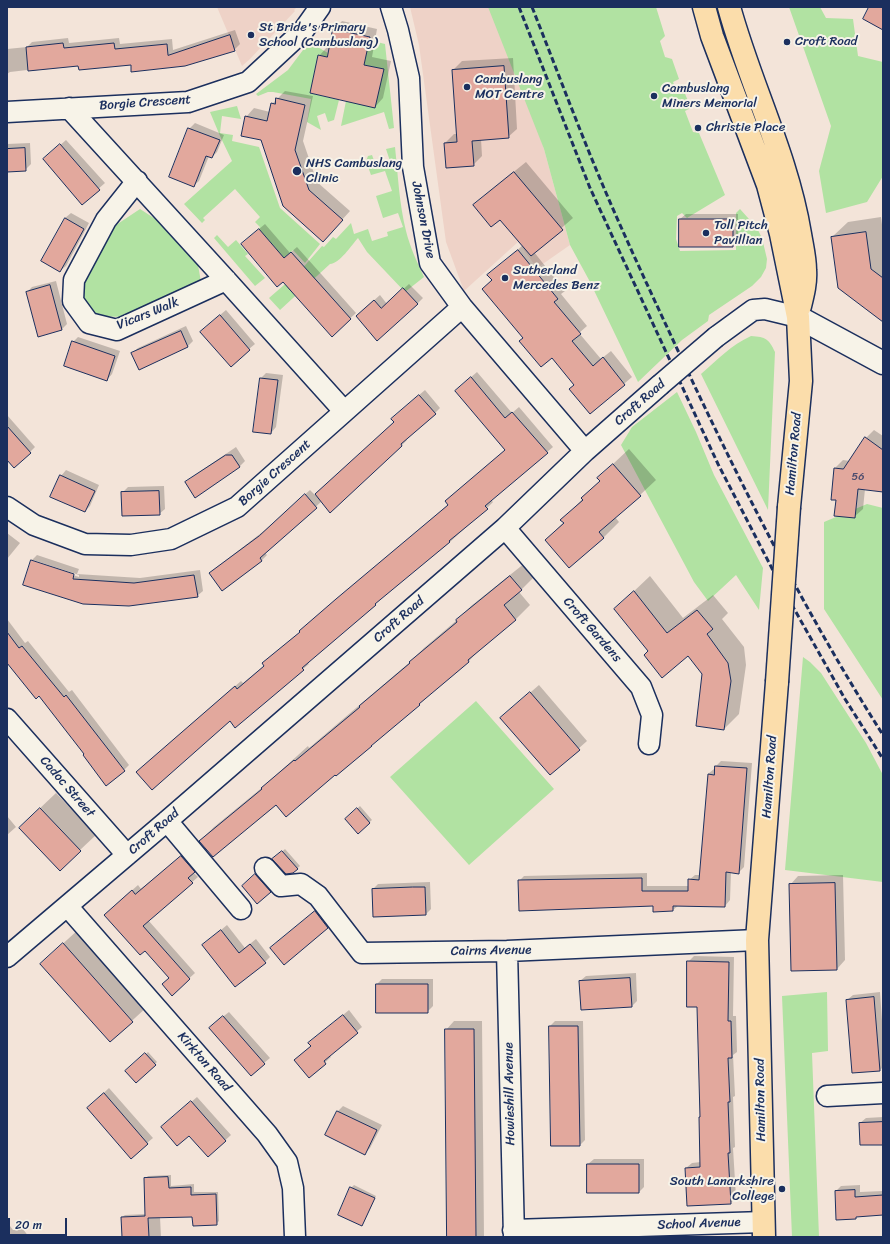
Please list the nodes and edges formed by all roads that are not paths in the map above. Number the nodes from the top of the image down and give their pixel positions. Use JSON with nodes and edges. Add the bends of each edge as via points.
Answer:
{"nodes":[{"id":1,"x":320,"y":7,"type":"edge"},
{"id":2,"x":391,"y":7,"type":"edge"},
{"id":3,"x":704,"y":7,"type":"edge"},
{"id":4,"x":729,"y":7,"type":"edge"},
{"id":5,"x":69,"y":108,"type":"junction"},
{"id":6,"x":7,"y":112,"type":"edge"},
{"id":7,"x":137,"y":182,"type":"junction"},
{"id":8,"x":226,"y":280,"type":"junction"},
{"id":9,"x":462,"y":308,"type":"junction"},
{"id":10,"x":798,"y":317,"type":"junction"},
{"id":11,"x":883,"y":363,"type":"edge"},
{"id":12,"x":344,"y":411,"type":"junction"},
{"id":13,"x":585,"y":451,"type":"junction"},
{"id":14,"x":7,"y":507,"type":"edge"},
{"id":15,"x":505,"y":528,"type":"junction"},
{"id":16,"x":7,"y":719,"type":"edge"},
{"id":17,"x":649,"y":744,"type":"dead end"},
{"id":18,"x":167,"y":821,"type":"junction"},
{"id":19,"x":128,"y":855,"type":"junction"},
{"id":20,"x":265,"y":868,"type":"dead end"},
{"id":21,"x":68,"y":907,"type":"junction"},
{"id":22,"x":241,"y":909,"type":"dead end"},
{"id":23,"x":757,"y":940,"type":"junction"},
{"id":24,"x":507,"y":951,"type":"junction"},
{"id":25,"x":7,"y":957,"type":"edge"},
{"id":26,"x":883,"y":1093,"type":"edge"},
{"id":27,"x":827,"y":1096,"type":"dead end"},
{"id":28,"x":764,"y":1230,"type":"edge"},
{"id":29,"x":514,"y":1233,"type":"edge"},
{"id":30,"x":295,"y":1237,"type":"edge"}],
"edges":[{"from":1,"to":5,"type":"street","name":"Borgie Crescent","via":[[303,31],[248,82],[188,102]]},
{"from":2,"to":9,"type":"street","name":"Johnson Drive","via":[[408,78],[413,167],[430,263]]},
{"from":3,"to":10,"type":"main road","name":"Hamilton Road","via":[[712,36],[768,185]]},
{"from":4,"to":10,"type":"main road","name":"Hamilton Road","via":[[779,153],[798,219],[805,270],[805,284]]},
{"from":5,"to":6,"type":"street","name":"Borgie Crescent"},
{"from":5,"to":7,"type":"street"},
{"from":7,"to":8,"type":"street"},
{"from":7,"to":8,"type":"street","name":"Vicars Walk","via":[[106,220],[74,280],[73,301],[89,323],[117,330]]},
{"from":8,"to":12,"type":"street"},
{"from":9,"to":12,"type":"street","name":"Borgie Crescent"},
{"from":9,"to":13,"type":"street","name":"Johnson Drive"},
{"from":10,"to":11,"type":"street"},
{"from":10,"to":13,"type":"street","name":"Croft Road","bridge":true,"via":[[765,309],[753,310],[716,337]]},
{"from":10,"to":23,"type":"main road","name":"Hamilton Road","bridge":true,"via":[[800,381]]},
{"from":12,"to":14,"type":"street","name":"Borgie Crescent","via":[[237,507],[171,539],[131,545],[85,544],[34,525]]},
{"from":13,"to":15,"type":"street","name":"Croft Road"},
{"from":15,"to":17,"type":"street","name":"Croft Gardens","via":[[642,687],[652,715]]},
{"from":15,"to":18,"type":"street","name":"Croft Road"},
{"from":16,"to":19,"type":"street","name":"Cadoc Street"},
{"from":18,"to":19,"type":"street","name":"Croft Road"},
{"from":18,"to":22,"type":"street"},
{"from":19,"to":21,"type":"street","name":"Croft Road"},
{"from":20,"to":24,"type":"street","name":"Cairns Avenue","via":[[281,886],[300,884],[318,896],[362,953]]},
{"from":21,"to":25,"type":"street","name":"Croft Road"},
{"from":21,"to":30,"type":"street","name":"Kirkton Road","via":[[267,1134],[287,1162],[293,1188]]},
{"from":23,"to":24,"type":"street","name":"Cairns Avenue"},
{"from":23,"to":28,"type":"main road","name":"Hamilton Road"},
{"from":24,"to":29,"type":"street","name":"Howieshill Avenue"},
{"from":26,"to":27,"type":"street"},
{"from":28,"to":29,"type":"street","name":"School Avenue"}]}
